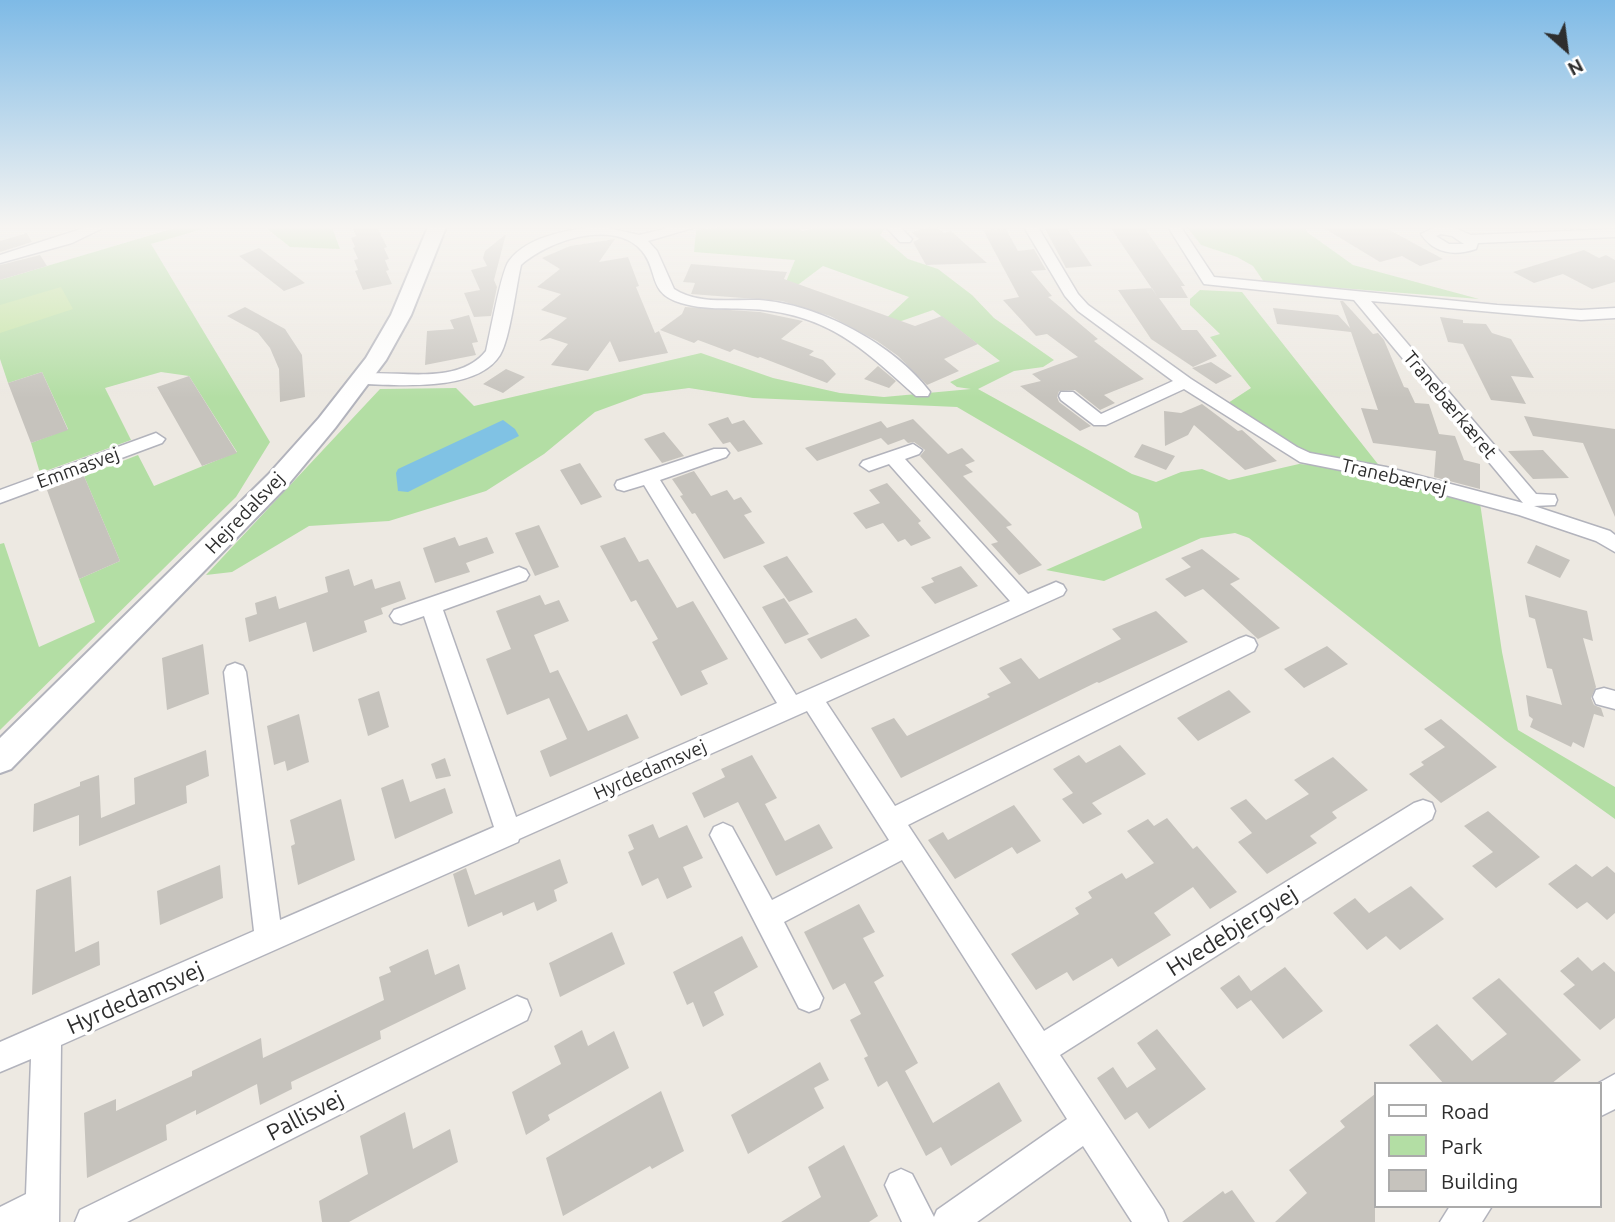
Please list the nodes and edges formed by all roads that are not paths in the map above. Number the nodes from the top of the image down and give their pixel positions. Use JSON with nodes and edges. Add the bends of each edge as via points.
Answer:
{"nodes":[{"id":1,"x":414,"y":284,"type":"edge"},
{"id":2,"x":509,"y":284,"type":"edge"},
{"id":3,"x":662,"y":284,"type":"edge"},
{"id":4,"x":1064,"y":284,"type":"edge"},
{"id":5,"x":1239,"y":284,"type":"edge"},
{"id":6,"x":1359,"y":296,"type":"junction"},
{"id":7,"x":1615,"y":313,"type":"edge"},
{"id":8,"x":363,"y":379,"type":"junction"},
{"id":9,"x":1185,"y":382,"type":"junction"},
{"id":10,"x":922,"y":392,"type":"dead end"},
{"id":11,"x":1067,"y":396,"type":"dead end"},
{"id":12,"x":156,"y":439,"type":"dead end"},
{"id":13,"x":913,"y":450,"type":"dead end"},
{"id":14,"x":720,"y":453,"type":"dead end"},
{"id":15,"x":893,"y":457,"type":"junction"},
{"id":16,"x":870,"y":465,"type":"dead end"},
{"id":17,"x":649,"y":477,"type":"junction"},
{"id":18,"x":624,"y":485,"type":"dead end"},
{"id":19,"x":0,"y":497,"type":"edge"},
{"id":20,"x":1548,"y":500,"type":"dead end"},
{"id":21,"x":1615,"y":545,"type":"edge"},
{"id":22,"x":519,"y":575,"type":"dead end"},
{"id":23,"x":1056,"y":590,"type":"dead end"},
{"id":24,"x":1025,"y":604,"type":"junction"},
{"id":25,"x":431,"y":605,"type":"junction"},
{"id":26,"x":401,"y":616,"type":"dead end"},
{"id":27,"x":1245,"y":645,"type":"dead end"},
{"id":28,"x":235,"y":672,"type":"dead end"},
{"id":29,"x":801,"y":702,"type":"junction"},
{"id":30,"x":0,"y":760,"type":"edge"},
{"id":31,"x":1423,"y":811,"type":"dead end"},
{"id":32,"x":891,"y":821,"type":"junction"},
{"id":33,"x":509,"y":834,"type":"junction"},
{"id":34,"x":723,"y":835,"type":"dead end"},
{"id":35,"x":906,"y":845,"type":"junction"},
{"id":36,"x":766,"y":917,"type":"junction"},
{"id":37,"x":269,"y":939,"type":"junction"},
{"id":38,"x":809,"y":998,"type":"dead end"},
{"id":39,"x":517,"y":1010,"type":"dead end"},
{"id":40,"x":46,"y":1037,"type":"junction"},
{"id":41,"x":1040,"y":1051,"type":"junction"},
{"id":42,"x":0,"y":1057,"type":"edge"},
{"id":43,"x":1615,"y":1088,"type":"edge"},
{"id":44,"x":1601,"y":1100,"type":"edge"},
{"id":45,"x":1087,"y":1124,"type":"junction"},
{"id":46,"x":901,"y":1185,"type":"dead end"},
{"id":47,"x":1474,"y":1208,"type":"edge"},
{"id":48,"x":42,"y":1213,"type":"edge"},
{"id":49,"x":4,"y":1222,"type":"edge"},
{"id":50,"x":92,"y":1222,"type":"edge"},
{"id":51,"x":920,"y":1222,"type":"edge"},
{"id":52,"x":949,"y":1222,"type":"edge"},
{"id":53,"x":1151,"y":1222,"type":"edge"},
{"id":54,"x":1457,"y":1222,"type":"edge"}],
"edges":[{"from":1,"to":8,"type":"street","name":"Hejredalsvej"},
{"from":2,"to":8,"type":"street","via":[[494,352],[483,367],[436,378]]},
{"from":3,"to":10,"type":"street","via":[[676,296],[774,306],[860,338]]},
{"from":4,"to":9,"type":"street","name":"Tranebærvej","via":[[1083,308]]},
{"from":5,"to":6,"type":"street"},
{"from":6,"to":7,"type":"street","via":[[1581,315]]},
{"from":6,"to":20,"type":"street","name":"Tranebærkæret","via":[[1531,500]]},
{"from":8,"to":30,"type":"street","name":"Hejredalsvej","via":[[277,481]]},
{"from":9,"to":11,"type":"street","via":[[1100,421]]},
{"from":9,"to":21,"type":"street","name":"Tranebærvej","via":[[1306,458],[1386,473],[1524,510]]},
{"from":12,"to":19,"type":"street","name":"Emmasvej"},
{"from":13,"to":15,"type":"street"},
{"from":14,"to":17,"type":"street"},
{"from":15,"to":16,"type":"street"},
{"from":15,"to":24,"type":"street"},
{"from":17,"to":18,"type":"street"},
{"from":17,"to":29,"type":"street"},
{"from":22,"to":25,"type":"street"},
{"from":23,"to":24,"type":"street","name":"Hyrdedamsvej"},
{"from":24,"to":29,"type":"street","name":"Hyrdedamsvej"},
{"from":25,"to":26,"type":"street"},
{"from":25,"to":33,"type":"street"},
{"from":27,"to":32,"type":"street"},
{"from":28,"to":37,"type":"street"},
{"from":29,"to":32,"type":"street"},
{"from":29,"to":33,"type":"street","name":"Hyrdedamsvej"},
{"from":31,"to":41,"type":"street","name":"Hvedebjergvej"},
{"from":32,"to":35,"type":"street"},
{"from":33,"to":37,"type":"street","name":"Hyrdedamsvej"},
{"from":34,"to":36,"type":"street"},
{"from":35,"to":36,"type":"street"},
{"from":35,"to":41,"type":"street"},
{"from":36,"to":38,"type":"street"},
{"from":37,"to":40,"type":"street","name":"Hyrdedamsvej"},
{"from":39,"to":50,"type":"street","name":"Pallisvej"},
{"from":40,"to":42,"type":"street","name":"Hyrdedamsvej"},
{"from":40,"to":48,"type":"street"},
{"from":41,"to":45,"type":"street"},
{"from":43,"to":44,"type":"street"},
{"from":45,"to":52,"type":"street"},
{"from":45,"to":53,"type":"street"},
{"from":46,"to":51,"type":"street"},
{"from":47,"to":54,"type":"street"},
{"from":48,"to":49,"type":"street"}]}
